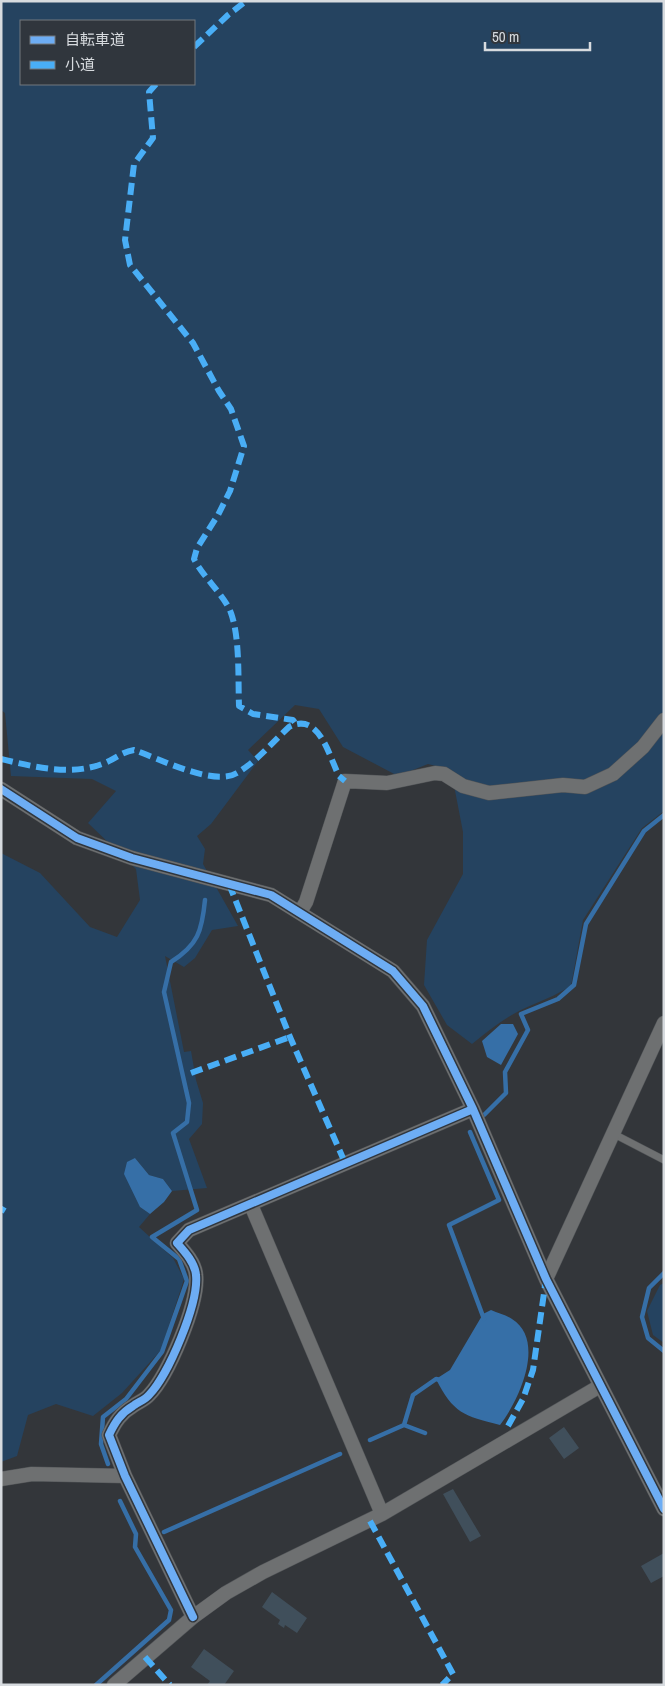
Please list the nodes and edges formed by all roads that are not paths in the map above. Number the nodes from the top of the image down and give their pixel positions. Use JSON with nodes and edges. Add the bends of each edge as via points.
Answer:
{"nodes":[{"id":1,"x":664,"y":720,"type":"edge"},
{"id":2,"x":1,"y":789,"type":"edge"},
{"id":3,"x":300,"y":912,"type":"junction"},
{"id":4,"x":664,"y":1023,"type":"edge"},
{"id":5,"x":473,"y":1109,"type":"junction"},
{"id":6,"x":611,"y":1133,"type":"junction"},
{"id":7,"x":664,"y":1160,"type":"edge"},
{"id":8,"x":251,"y":1205,"type":"junction"},
{"id":9,"x":546,"y":1279,"type":"junction"},
{"id":10,"x":600,"y":1386,"type":"junction"},
{"id":11,"x":125,"y":1476,"type":"junction"},
{"id":12,"x":1,"y":1479,"type":"edge"},
{"id":13,"x":664,"y":1509,"type":"edge"},
{"id":14,"x":382,"y":1514,"type":"junction"},
{"id":15,"x":193,"y":1617,"type":"junction"},
{"id":16,"x":114,"y":1685,"type":"edge"}],
"edges":[{"from":1,"to":3,"type":"street","via":[[643,747],[612,774],[585,787],[563,785],[489,793],[435,773],[387,783],[344,781],[306,902]]},
{"from":2,"to":3,"type":"street","via":[[77,838],[132,858],[271,895]]},
{"from":3,"to":5,"type":"street","via":[[393,971],[424,1006]]},
{"from":4,"to":6,"type":"street"},
{"from":5,"to":8,"type":"street"},
{"from":5,"to":9,"type":"street"},
{"from":6,"to":7,"type":"lane"},
{"from":6,"to":9,"type":"street"},
{"from":8,"to":11,"type":"street","via":[[189,1230],[177,1243],[190,1258],[196,1275],[190,1311],[177,1350],[163,1376],[148,1396],[115,1421],[109,1435]]},
{"from":8,"to":14,"type":"street"},
{"from":9,"to":10,"type":"street"},
{"from":10,"to":13,"type":"street"},
{"from":10,"to":14,"type":"street"},
{"from":11,"to":12,"type":"street","via":[[32,1474]]},
{"from":11,"to":15,"type":"street"},
{"from":14,"to":15,"type":"street","via":[[263,1572]]},
{"from":15,"to":16,"type":"street"}]}
